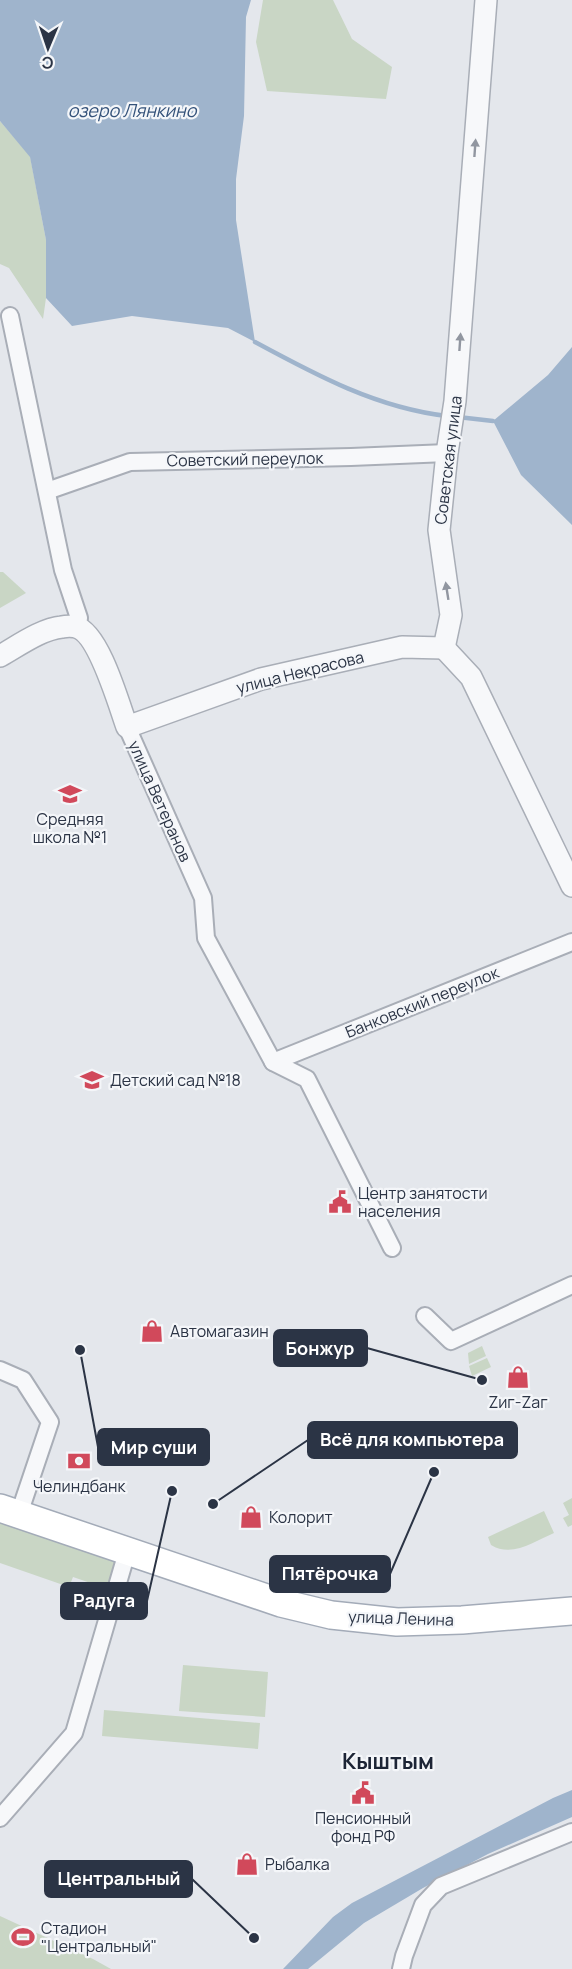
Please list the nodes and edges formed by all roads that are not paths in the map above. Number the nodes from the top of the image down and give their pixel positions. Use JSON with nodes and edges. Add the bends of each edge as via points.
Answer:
{"nodes":[{"id":1,"x":486,"y":0,"type":"edge"},
{"id":2,"x":10,"y":316,"type":"dead end"},
{"id":3,"x":447,"y":453,"type":"junction"},
{"id":4,"x":47,"y":491,"type":"junction"},
{"id":5,"x":77,"y":627,"type":"junction"},
{"id":6,"x":444,"y":648,"type":"junction"},
{"id":7,"x":0,"y":656,"type":"edge"},
{"id":8,"x":127,"y":727,"type":"junction"},
{"id":9,"x":572,"y":886,"type":"edge"},
{"id":10,"x":572,"y":942,"type":"edge"},
{"id":11,"x":273,"y":1062,"type":"junction"},
{"id":12,"x":392,"y":1248,"type":"dead end"},
{"id":13,"x":572,"y":1285,"type":"edge"},
{"id":14,"x":425,"y":1316,"type":"dead end"},
{"id":15,"x":0,"y":1370,"type":"edge"},
{"id":16,"x":9,"y":1511,"type":"edge"},
{"id":17,"x":127,"y":1552,"type":"junction"},
{"id":18,"x":570,"y":1610,"type":"edge"},
{"id":19,"x":0,"y":1818,"type":"edge"},
{"id":20,"x":572,"y":1832,"type":"edge"},
{"id":21,"x":402,"y":1969,"type":"edge"}],
"edges":[{"from":3,"to":1,"type":"street","name":"Советская улица","one_way":true,"via":[[455,401]]},
{"from":2,"to":4,"type":"street"},
{"from":3,"to":4,"type":"street","name":"Советский переулок","via":[[130,462]]},
{"from":6,"to":3,"type":"street","name":"Советская улица","one_way":true,"via":[[451,615],[439,530]]},
{"from":4,"to":5,"type":"street","via":[[63,570],[79,618]]},
{"from":5,"to":7,"type":"street","via":[[60,627]]},
{"from":5,"to":8,"type":"street","name":"улица Ветеранов","via":[[99,650]]},
{"from":6,"to":8,"type":"street","name":"улица Некрасова","via":[[402,647],[261,679]]},
{"from":6,"to":9,"type":"street","via":[[471,677]]},
{"from":8,"to":11,"type":"street","name":"улица Ветеранов","via":[[203,898],[206,938]]},
{"from":10,"to":11,"type":"street","name":"Банковский переулок"},
{"from":11,"to":12,"type":"street","via":[[307,1079]]},
{"from":13,"to":14,"type":"street","via":[[451,1341]]},
{"from":15,"to":16,"type":"street","via":[[23,1380],[50,1422]]},
{"from":16,"to":17,"type":"main road","name":"улица Ленина"},
{"from":17,"to":18,"type":"main road","name":"улица Ленина","via":[[331,1616],[398,1622],[451,1621]]},
{"from":17,"to":19,"type":"street","via":[[74,1733]]},
{"from":20,"to":21,"type":"street","via":[[441,1886],[423,1905]]}]}
